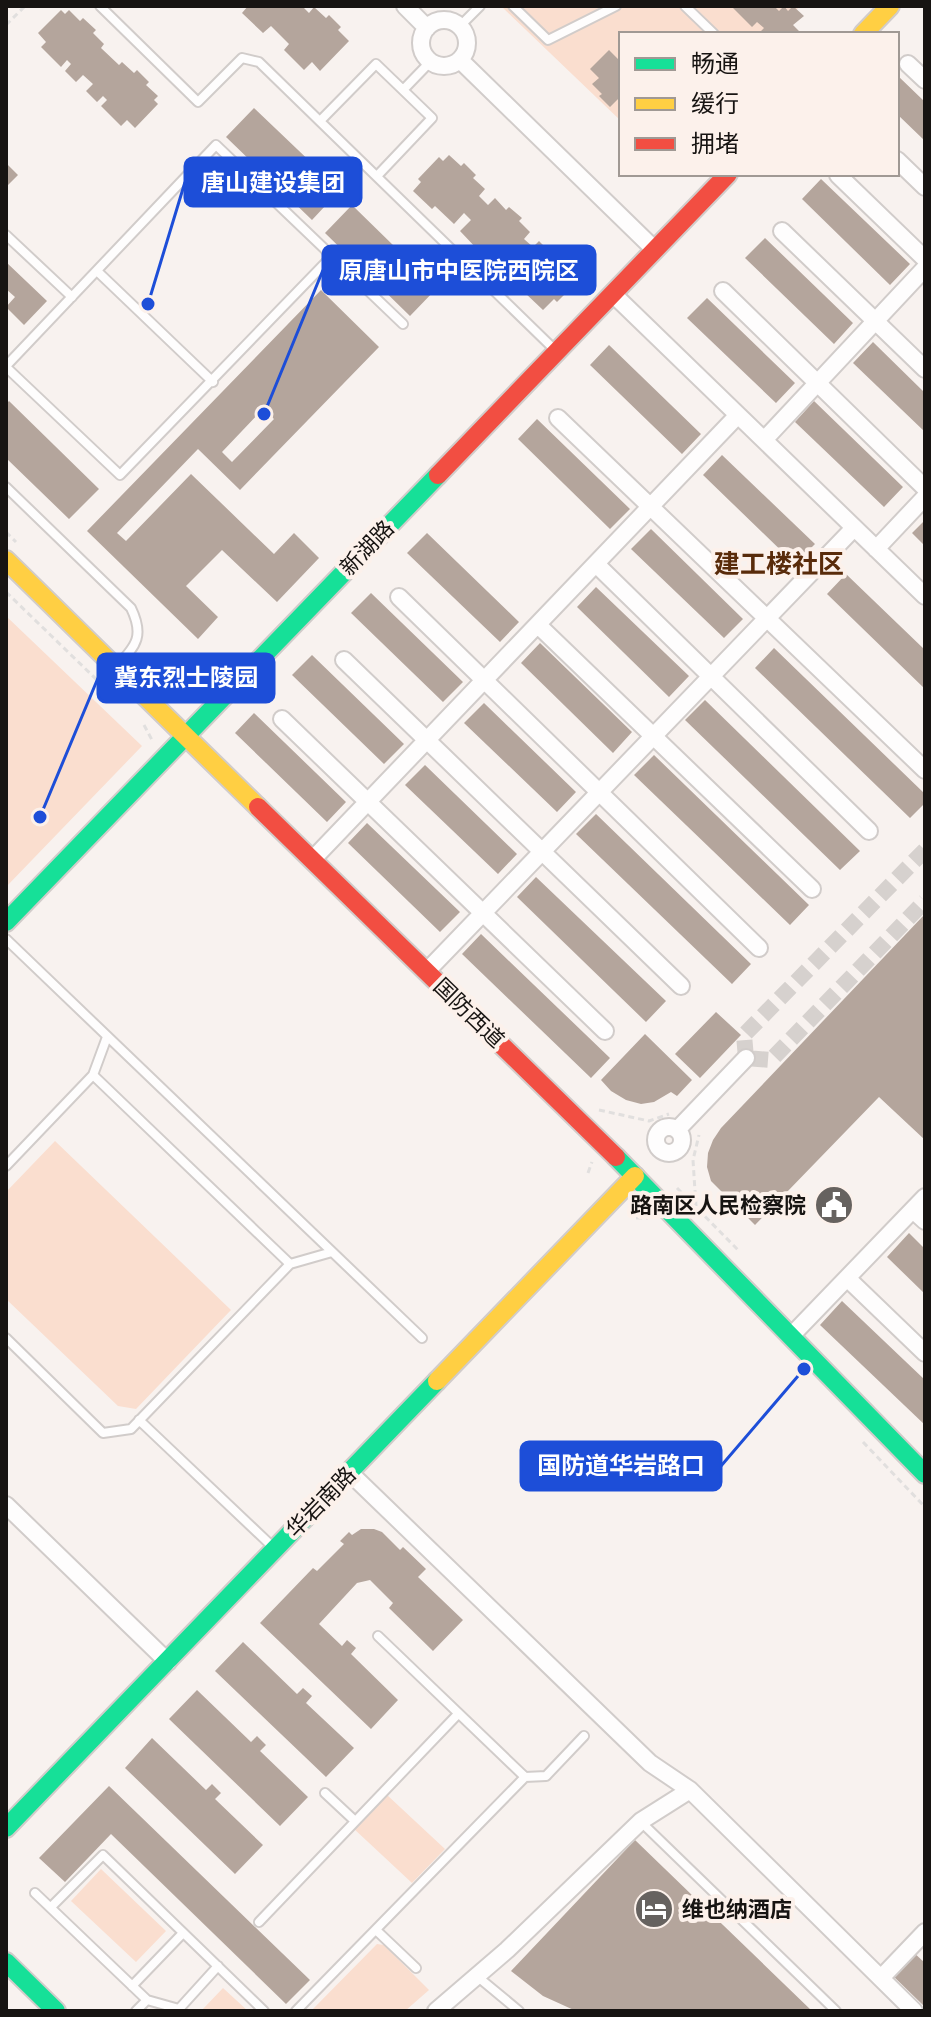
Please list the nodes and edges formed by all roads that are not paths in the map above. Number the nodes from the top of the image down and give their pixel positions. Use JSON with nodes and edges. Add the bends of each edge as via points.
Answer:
{"nodes":[{"id":1,"x":100,"y":6,"type":"edge"},
{"id":2,"x":405,"y":6,"type":"edge"},
{"id":3,"x":480,"y":6,"type":"edge"},
{"id":4,"x":513,"y":6,"type":"edge"},
{"id":5,"x":616,"y":6,"type":"edge"},
{"id":6,"x":685,"y":6,"type":"edge"},
{"id":7,"x":890,"y":6,"type":"edge"},
{"id":8,"x":460,"y":26,"type":"junction"},
{"id":9,"x":427,"y":28,"type":"junction"},
{"id":10,"x":712,"y":32,"type":"edge"},
{"id":11,"x":865,"y":32,"type":"edge"},
{"id":12,"x":460,"y":60,"type":"junction"},
{"id":13,"x":431,"y":61,"type":"junction"},
{"id":14,"x":908,"y":64,"type":"dead end"},
{"id":15,"x":925,"y":80,"type":"edge"},
{"id":16,"x":403,"y":90,"type":"junction"},
{"id":17,"x":320,"y":121,"type":"junction"},
{"id":18,"x":899,"y":162,"type":"edge"},
{"id":19,"x":377,"y":176,"type":"junction"},
{"id":20,"x":726,"y":176,"type":"edge"},
{"id":21,"x":839,"y":176,"type":"edge"},
{"id":22,"x":925,"y":187,"type":"edge"},
{"id":23,"x":782,"y":231,"type":"dead end"},
{"id":24,"x":6,"y":235,"type":"edge"},
{"id":25,"x":655,"y":250,"type":"junction"},
{"id":26,"x":332,"y":256,"type":"junction"},
{"id":27,"x":925,"y":259,"type":"edge"},
{"id":28,"x":925,"y":268,"type":"edge"},
{"id":29,"x":97,"y":271,"type":"junction"},
{"id":30,"x":723,"y":291,"type":"dead end"},
{"id":31,"x":613,"y":294,"type":"junction"},
{"id":32,"x":72,"y":297,"type":"junction"},
{"id":33,"x":875,"y":321,"type":"junction"},
{"id":34,"x":403,"y":324,"type":"dead end"},
{"id":35,"x":557,"y":351,"type":"junction"},
{"id":36,"x":6,"y":367,"type":"edge"},
{"id":37,"x":925,"y":369,"type":"edge"},
{"id":38,"x":213,"y":382,"type":"junction"},
{"id":39,"x":817,"y":384,"type":"junction"},
{"id":40,"x":738,"y":415,"type":"junction"},
{"id":41,"x":558,"y":418,"type":"dead end"},
{"id":42,"x":764,"y":440,"type":"junction"},
{"id":43,"x":6,"y":487,"type":"edge"},
{"id":44,"x":925,"y":488,"type":"edge"},
{"id":45,"x":925,"y":497,"type":"edge"},
{"id":46,"x":651,"y":507,"type":"junction"},
{"id":47,"x":854,"y":528,"type":"junction"},
{"id":48,"x":876,"y":549,"type":"junction"},
{"id":49,"x":6,"y":560,"type":"edge"},
{"id":50,"x":596,"y":564,"type":"junction"},
{"id":51,"x":925,"y":596,"type":"edge"},
{"id":52,"x":399,"y":597,"type":"dead end"},
{"id":53,"x":767,"y":619,"type":"junction"},
{"id":54,"x":538,"y":625,"type":"junction"},
{"id":55,"x":344,"y":660,"type":"dead end"},
{"id":56,"x":116,"y":667,"type":"junction"},
{"id":57,"x":711,"y":676,"type":"junction"},
{"id":58,"x":485,"y":680,"type":"junction"},
{"id":59,"x":282,"y":719,"type":"dead end"},
{"id":60,"x":186,"y":735,"type":"junction"},
{"id":61,"x":653,"y":736,"type":"junction"},
{"id":62,"x":427,"y":740,"type":"junction"},
{"id":63,"x":925,"y":770,"type":"edge"},
{"id":64,"x":600,"y":792,"type":"junction"},
{"id":65,"x":368,"y":802,"type":"junction"},
{"id":66,"x":869,"y":831,"type":"dead end"},
{"id":67,"x":543,"y":851,"type":"junction"},
{"id":68,"x":313,"y":859,"type":"junction"},
{"id":69,"x":812,"y":889,"type":"dead end"},
{"id":70,"x":484,"y":914,"type":"junction"},
{"id":71,"x":6,"y":922,"type":"edge"},
{"id":72,"x":6,"y":939,"type":"edge"},
{"id":73,"x":759,"y":948,"type":"dead end"},
{"id":74,"x":427,"y":971,"type":"junction"},
{"id":75,"x":681,"y":986,"type":"dead end"},
{"id":76,"x":605,"y":1031,"type":"dead end"},
{"id":77,"x":107,"y":1037,"type":"junction"},
{"id":78,"x":746,"y":1058,"type":"dead end"},
{"id":79,"x":93,"y":1075,"type":"junction"},
{"id":80,"x":655,"y":1155,"type":"dead end"},
{"id":81,"x":6,"y":1166,"type":"edge"},
{"id":82,"x":635,"y":1176,"type":"junction"},
{"id":83,"x":921,"y":1209,"type":"edge"},
{"id":84,"x":332,"y":1252,"type":"junction"},
{"id":85,"x":290,"y":1264,"type":"junction"},
{"id":86,"x":847,"y":1278,"type":"junction"},
{"id":87,"x":791,"y":1336,"type":"junction"},
{"id":88,"x":6,"y":1338,"type":"edge"},
{"id":89,"x":422,"y":1338,"type":"dead end"},
{"id":90,"x":925,"y":1353,"type":"edge"},
{"id":91,"x":139,"y":1420,"type":"junction"},
{"id":92,"x":350,"y":1473,"type":"junction"},
{"id":93,"x":925,"y":1474,"type":"edge"},
{"id":94,"x":6,"y":1505,"type":"edge"},
{"id":95,"x":275,"y":1549,"type":"junction"},
{"id":96,"x":378,"y":1636,"type":"dead end"},
{"id":97,"x":168,"y":1662,"type":"junction"},
{"id":98,"x":458,"y":1714,"type":"junction"},
{"id":99,"x":584,"y":1736,"type":"dead end"},
{"id":100,"x":525,"y":1777,"type":"junction"},
{"id":101,"x":690,"y":1790,"type":"junction"},
{"id":102,"x":325,"y":1793,"type":"dead end"},
{"id":103,"x":355,"y":1821,"type":"junction"},
{"id":104,"x":641,"y":1821,"type":"junction"},
{"id":105,"x":6,"y":1828,"type":"edge"},
{"id":106,"x":35,"y":1893,"type":"dead end"},
{"id":107,"x":51,"y":1907,"type":"junction"},
{"id":108,"x":259,"y":1922,"type":"dead end"},
{"id":109,"x":376,"y":1930,"type":"junction"},
{"id":110,"x":183,"y":1933,"type":"junction"},
{"id":111,"x":924,"y":1936,"type":"edge"},
{"id":112,"x":6,"y":1962,"type":"edge"},
{"id":113,"x":218,"y":1966,"type":"junction"},
{"id":114,"x":416,"y":1968,"type":"dead end"},
{"id":115,"x":478,"y":1977,"type":"junction"},
{"id":116,"x":881,"y":1978,"type":"junction"},
{"id":117,"x":132,"y":1986,"type":"junction"},
{"id":118,"x":147,"y":2000,"type":"junction"},
{"id":119,"x":179,"y":2010,"type":"edge"},
{"id":120,"x":56,"y":2011,"type":"edge"},
{"id":121,"x":136,"y":2011,"type":"edge"},
{"id":122,"x":264,"y":2011,"type":"edge"},
{"id":123,"x":296,"y":2011,"type":"edge"},
{"id":124,"x":436,"y":2011,"type":"edge"},
{"id":125,"x":519,"y":2011,"type":"edge"},
{"id":126,"x":836,"y":2011,"type":"edge"},
{"id":127,"x":914,"y":2011,"type":"edge"}],
"edges":[{"from":1,"to":17,"type":"lane","via":[[198,102],[242,58],[259,62]]},
{"from":2,"to":9,"type":"street"},
{"from":3,"to":8,"type":"lane"},
{"from":4,"to":5,"type":"lane","via":[[548,40]]},
{"from":6,"to":10,"type":"lane"},
{"from":7,"to":11,"type":"street"},
{"from":8,"to":9,"type":"street","via":[[447,20]]},
{"from":8,"to":12,"type":"street","via":[[467,47]]},
{"from":9,"to":13,"type":"street","via":[[421,41]]},
{"from":12,"to":13,"type":"street","via":[[446,65]]},
{"from":12,"to":25,"type":"street"},
{"from":13,"to":16,"type":"lane"},
{"from":14,"to":15,"type":"street"},
{"from":16,"to":17,"type":"lane","via":[[376,64]]},
{"from":16,"to":19,"type":"lane","via":[[432,118]]},
{"from":17,"to":19,"type":"lane"},
{"from":18,"to":22,"type":"street"},
{"from":19,"to":35,"type":"lane"},
{"from":20,"to":25,"type":"street","name":"新湖路"},
{"from":21,"to":27,"type":"street"},
{"from":23,"to":33,"type":"street"},
{"from":24,"to":32,"type":"lane"},
{"from":25,"to":31,"type":"street","name":"新湖路"},
{"from":26,"to":29,"type":"lane","via":[[216,145]]},
{"from":26,"to":34,"type":"lane"},
{"from":26,"to":38,"type":"lane"},
{"from":28,"to":33,"type":"street"},
{"from":29,"to":32,"type":"lane"},
{"from":29,"to":38,"type":"lane"},
{"from":30,"to":39,"type":"street"},
{"from":31,"to":35,"type":"street","name":"新湖路"},
{"from":31,"to":40,"type":"street"},
{"from":32,"to":36,"type":"lane"},
{"from":33,"to":37,"type":"street"},
{"from":33,"to":39,"type":"street"},
{"from":35,"to":60,"type":"street","name":"新湖路"},
{"from":36,"to":38,"type":"lane","via":[[120,475]]},
{"from":39,"to":42,"type":"street"},
{"from":39,"to":44,"type":"street"},
{"from":40,"to":42,"type":"street"},
{"from":40,"to":46,"type":"street"},
{"from":41,"to":46,"type":"street"},
{"from":42,"to":47,"type":"street"},
{"from":43,"to":56,"type":"lane","via":[[131,608],[137,637]]},
{"from":45,"to":48,"type":"street"},
{"from":46,"to":50,"type":"street"},
{"from":46,"to":53,"type":"street"},
{"from":47,"to":48,"type":"street"},
{"from":47,"to":53,"type":"street"},
{"from":48,"to":51,"type":"street"},
{"from":49,"to":56,"type":"street","name":"国防西道"},
{"from":50,"to":54,"type":"street"},
{"from":50,"to":57,"type":"street"},
{"from":52,"to":58,"type":"street"},
{"from":53,"to":57,"type":"street"},
{"from":53,"to":63,"type":"street"},
{"from":54,"to":58,"type":"street"},
{"from":54,"to":61,"type":"street"},
{"from":55,"to":62,"type":"street"},
{"from":56,"to":60,"type":"street","name":"国防西道"},
{"from":57,"to":61,"type":"street"},
{"from":57,"to":66,"type":"street"},
{"from":58,"to":62,"type":"street"},
{"from":58,"to":64,"type":"street"},
{"from":59,"to":65,"type":"street"},
{"from":60,"to":68,"type":"street","name":"国防西道"},
{"from":60,"to":71,"type":"street","name":"新湖路"},
{"from":61,"to":64,"type":"street"},
{"from":61,"to":69,"type":"street"},
{"from":62,"to":65,"type":"street"},
{"from":62,"to":67,"type":"street"},
{"from":64,"to":67,"type":"street"},
{"from":64,"to":73,"type":"street"},
{"from":65,"to":68,"type":"street"},
{"from":65,"to":70,"type":"street"},
{"from":67,"to":70,"type":"street"},
{"from":67,"to":75,"type":"street"},
{"from":68,"to":74,"type":"street","name":"国防西道"},
{"from":70,"to":74,"type":"street"},
{"from":70,"to":76,"type":"street"},
{"from":72,"to":77,"type":"lane"},
{"from":74,"to":82,"type":"street","name":"国防西道"},
{"from":77,"to":79,"type":"lane"},
{"from":77,"to":84,"type":"lane"},
{"from":78,"to":80,"type":"street","via":[[677,1130],[679,1149]]},
{"from":79,"to":81,"type":"lane"},
{"from":79,"to":85,"type":"lane"},
{"from":82,"to":87,"type":"street","name":"国防西道"},
{"from":82,"to":92,"type":"street","name":"华岩南路"},
{"from":83,"to":86,"type":"street"},
{"from":84,"to":85,"type":"lane"},
{"from":84,"to":89,"type":"lane"},
{"from":85,"to":91,"type":"lane"},
{"from":86,"to":87,"type":"street"},
{"from":86,"to":90,"type":"street"},
{"from":87,"to":93,"type":"street","name":"国防西道"},
{"from":88,"to":91,"type":"lane","via":[[103,1433],[131,1429]]},
{"from":91,"to":95,"type":"lane"},
{"from":92,"to":95,"type":"street","name":"华岩南路"},
{"from":92,"to":101,"type":"street","via":[[650,1763]]},
{"from":94,"to":97,"type":"street"},
{"from":95,"to":97,"type":"street","name":"华岩南路"},
{"from":96,"to":98,"type":"lane"},
{"from":97,"to":105,"type":"street","name":"华岩南路"},
{"from":98,"to":100,"type":"lane"},
{"from":98,"to":103,"type":"lane"},
{"from":99,"to":100,"type":"lane","via":[[546,1776]]},
{"from":100,"to":109,"type":"lane"},
{"from":101,"to":104,"type":"street"},
{"from":101,"to":116,"type":"street"},
{"from":102,"to":103,"type":"lane"},
{"from":103,"to":108,"type":"lane"},
{"from":104,"to":115,"type":"street"},
{"from":104,"to":126,"type":"lane"},
{"from":106,"to":107,"type":"lane"},
{"from":107,"to":110,"type":"lane","via":[[103,1855]]},
{"from":107,"to":117,"type":"lane"},
{"from":109,"to":114,"type":"lane"},
{"from":109,"to":123,"type":"lane"},
{"from":110,"to":113,"type":"lane"},
{"from":110,"to":117,"type":"lane"},
{"from":111,"to":116,"type":"street"},
{"from":112,"to":120,"type":"street"},
{"from":113,"to":119,"type":"lane"},
{"from":113,"to":122,"type":"lane"},
{"from":115,"to":124,"type":"street"},
{"from":115,"to":125,"type":"lane"},
{"from":116,"to":127,"type":"street"},
{"from":117,"to":118,"type":"lane"},
{"from":118,"to":119,"type":"lane"},
{"from":118,"to":121,"type":"lane"}]}
